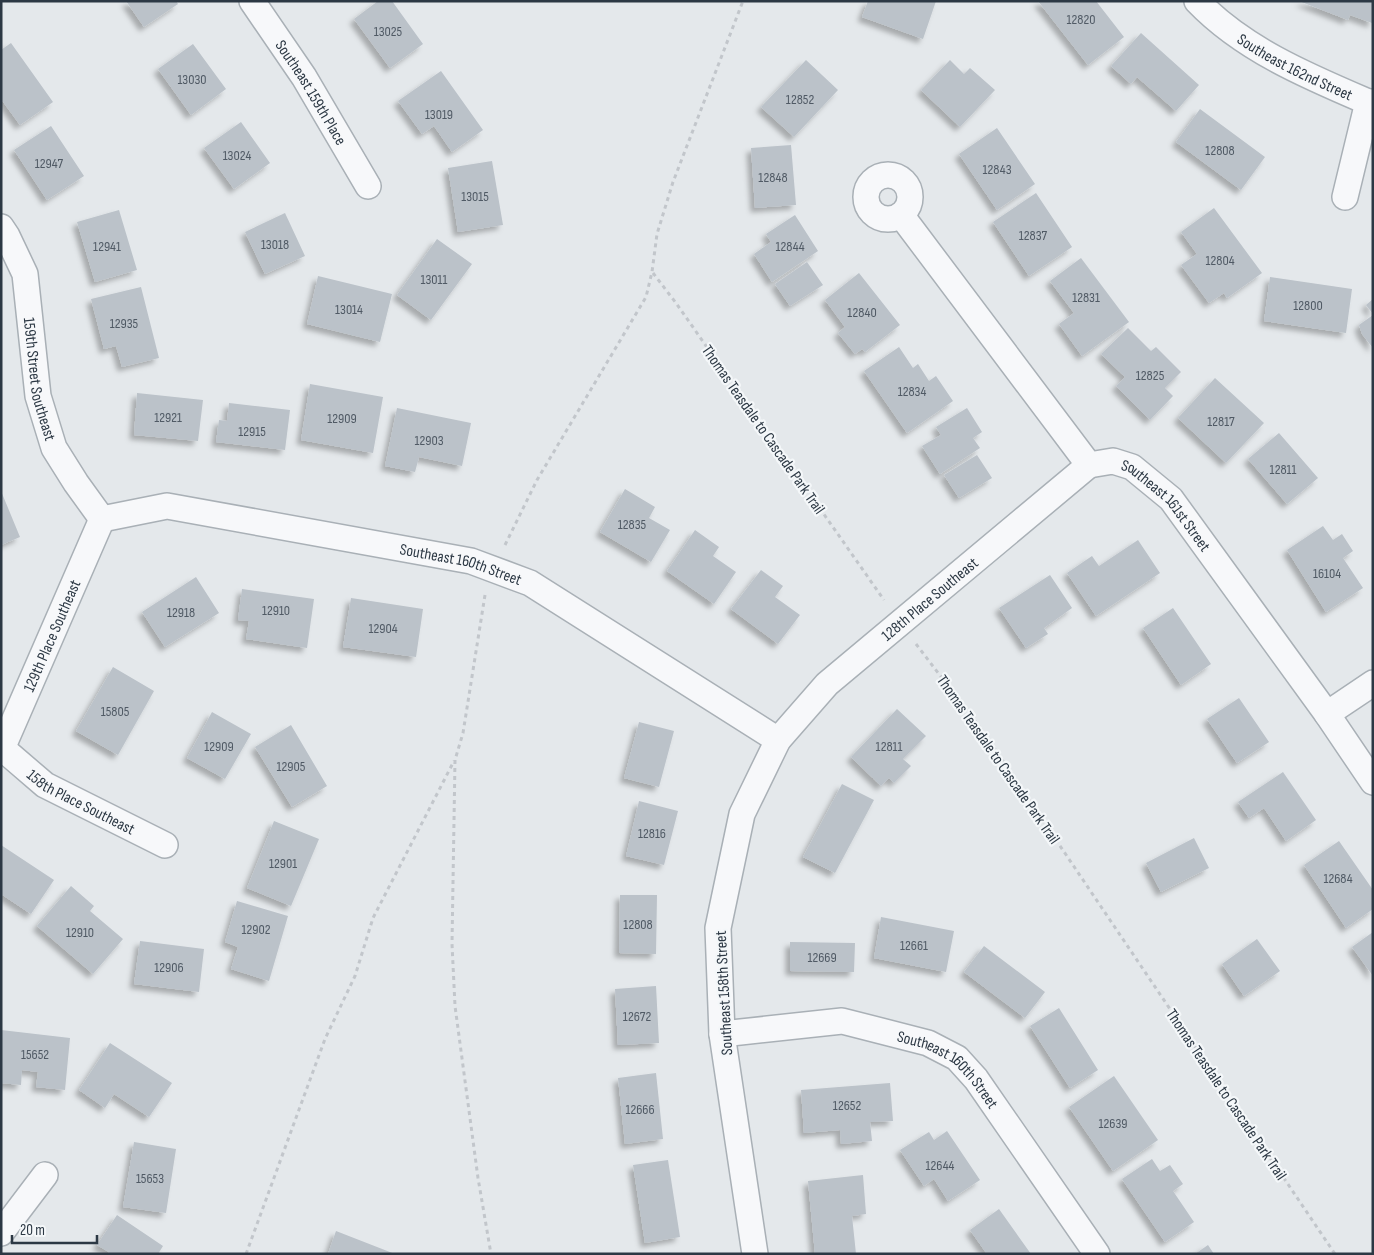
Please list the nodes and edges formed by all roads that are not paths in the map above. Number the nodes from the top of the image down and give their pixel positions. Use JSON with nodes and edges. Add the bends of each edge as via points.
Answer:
{"nodes":[{"id":1,"x":252,"y":1,"type":"edge"},
{"id":2,"x":1197,"y":1,"type":"edge"},
{"id":3,"x":1370,"y":102,"type":"edge"},
{"id":4,"x":368,"y":186,"type":"dead end"},
{"id":5,"x":1345,"y":197,"type":"dead end"},
{"id":6,"x":901,"y":215,"type":"dead end"},
{"id":7,"x":1,"y":227,"type":"edge"},
{"id":8,"x":1089,"y":465,"type":"junction"},
{"id":9,"x":102,"y":520,"type":"junction"},
{"id":10,"x":1373,"y":683,"type":"edge"},
{"id":11,"x":1327,"y":714,"type":"junction"},
{"id":12,"x":778,"y":740,"type":"junction"},
{"id":13,"x":2,"y":750,"type":"edge"},
{"id":14,"x":1373,"y":782,"type":"edge"},
{"id":15,"x":165,"y":845,"type":"dead end"},
{"id":16,"x":722,"y":1034,"type":"junction"},
{"id":17,"x":45,"y":1176,"type":"dead end"},
{"id":18,"x":1,"y":1233,"type":"edge"},
{"id":19,"x":754,"y":1254,"type":"edge"},
{"id":20,"x":1097,"y":1254,"type":"edge"}],
"edges":[{"from":1,"to":4,"type":"street","name":"Southeast 159th Place","via":[[304,77]]},
{"from":2,"to":3,"type":"street","name":"Southeast 162nd Street","via":[[1226,29],[1267,54],[1310,77]]},
{"from":3,"to":5,"type":"street","name":"Southeast 162nd Street"},
{"from":6,"to":8,"type":"street"},
{"from":7,"to":9,"type":"street","name":"159th Street Southeast","via":[[25,274],[38,396],[54,448]]},
{"from":8,"to":11,"type":"street","name":"Southeast 161st Street","via":[[1113,461],[1132,467],[1171,499]]},
{"from":8,"to":12,"type":"street","name":"128th Place Southeast","via":[[827,684]]},
{"from":9,"to":12,"type":"street","name":"Southeast 160th Street","via":[[168,506],[470,561],[530,583]]},
{"from":9,"to":13,"type":"street","name":"129th Place Southeast"},
{"from":10,"to":11,"type":"street"},
{"from":11,"to":14,"type":"street","name":"Southeast 161st Street"},
{"from":12,"to":16,"type":"street","name":"Southeast 158th Street","via":[[742,814],[718,928]]},
{"from":13,"to":15,"type":"street","name":"158th Place Southeast","via":[[45,785]]},
{"from":16,"to":19,"type":"street","name":"Southeast 158th Street"},
{"from":16,"to":20,"type":"street","name":"Southeast 160th Street","via":[[842,1021],[928,1043],[957,1058],[976,1078]]},
{"from":17,"to":18,"type":"street"}]}
